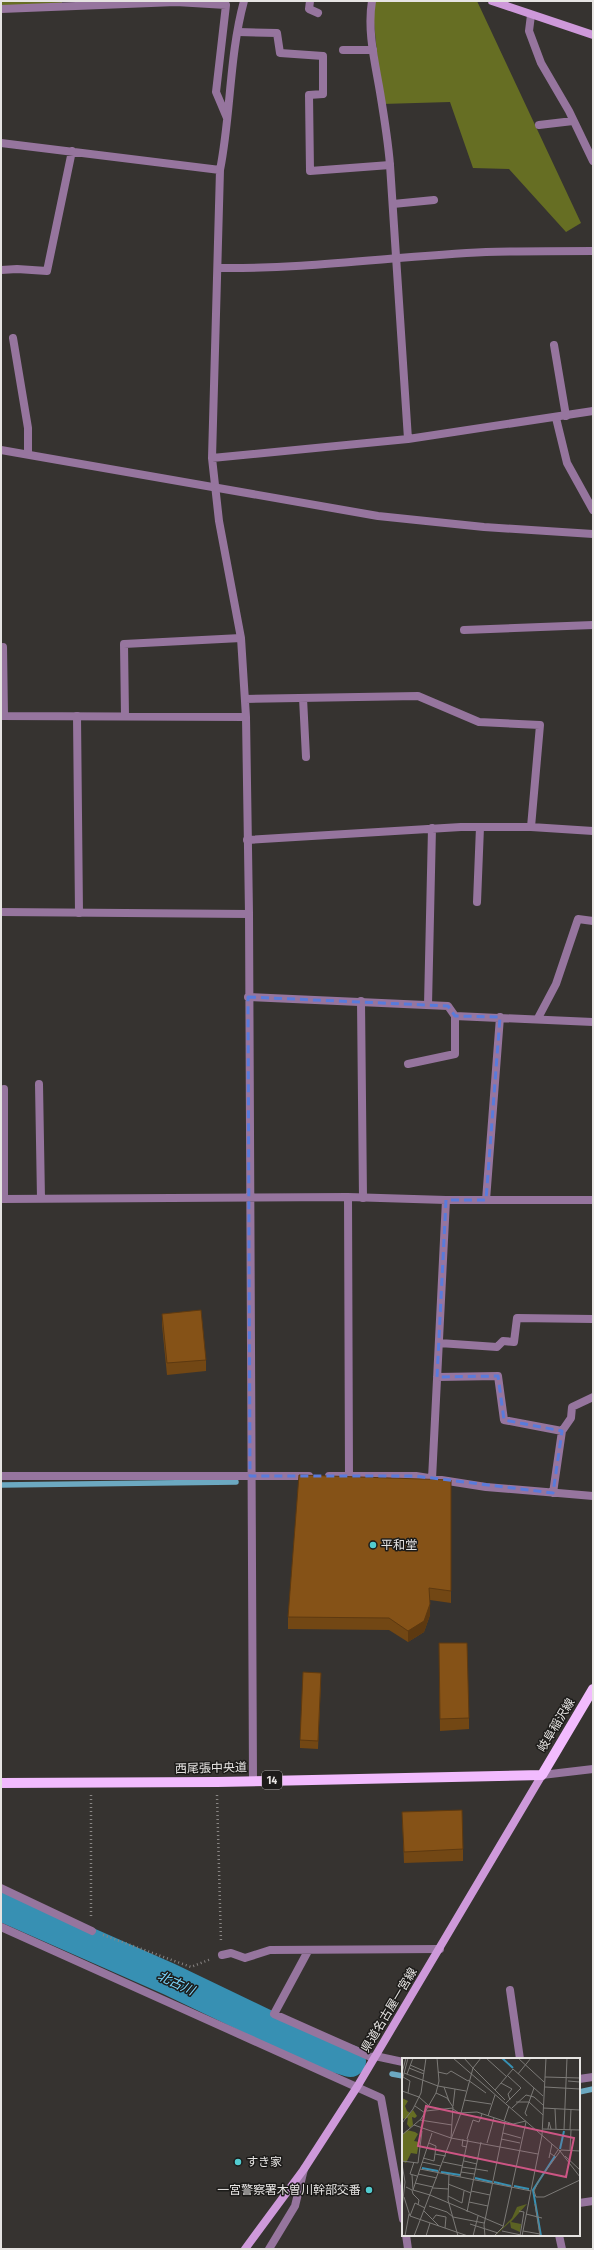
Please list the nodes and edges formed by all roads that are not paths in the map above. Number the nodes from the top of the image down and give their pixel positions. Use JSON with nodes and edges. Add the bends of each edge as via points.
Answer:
{"nodes":[{"id":1,"x":244,"y":1,"type":"edge"},
{"id":2,"x":310,"y":1,"type":"edge"},
{"id":3,"x":372,"y":1,"type":"edge"},
{"id":4,"x":496,"y":2,"type":"edge"},
{"id":5,"x":1,"y":9,"type":"edge"},
{"id":6,"x":318,"y":13,"type":"dead end"},
{"id":7,"x":531,"y":15,"type":"junction"},
{"id":8,"x":238,"y":32,"type":"junction"},
{"id":9,"x":593,"y":34,"type":"edge"},
{"id":10,"x":343,"y":50,"type":"dead end"},
{"id":11,"x":373,"y":50,"type":"junction"},
{"id":12,"x":227,"y":118,"type":"junction"},
{"id":13,"x":573,"y":121,"type":"junction"},
{"id":14,"x":539,"y":125,"type":"dead end"},
{"id":15,"x":1,"y":143,"type":"edge"},
{"id":16,"x":72,"y":151,"type":"junction"},
{"id":17,"x":593,"y":161,"type":"edge"},
{"id":18,"x":390,"y":165,"type":"junction"},
{"id":19,"x":220,"y":170,"type":"junction"},
{"id":20,"x":434,"y":200,"type":"dead end"},
{"id":21,"x":393,"y":204,"type":"junction"},
{"id":22,"x":593,"y":251,"type":"edge"},
{"id":23,"x":396,"y":259,"type":"junction"},
{"id":24,"x":219,"y":268,"type":"junction"},
{"id":25,"x":1,"y":270,"type":"edge"},
{"id":26,"x":13,"y":338,"type":"dead end"},
{"id":27,"x":554,"y":346,"type":"dead end"},
{"id":28,"x":593,"y":411,"type":"edge"},
{"id":29,"x":566,"y":416,"type":"junction"},
{"id":30,"x":556,"y":418,"type":"junction"},
{"id":31,"x":408,"y":439,"type":"junction"},
{"id":32,"x":1,"y":450,"type":"edge"},
{"id":33,"x":28,"y":454,"type":"junction"},
{"id":34,"x":212,"y":458,"type":"junction"},
{"id":35,"x":215,"y":488,"type":"junction"},
{"id":36,"x":593,"y":510,"type":"edge"},
{"id":37,"x":593,"y":534,"type":"edge"},
{"id":38,"x":593,"y":625,"type":"edge"},
{"id":39,"x":464,"y":630,"type":"dead end"},
{"id":40,"x":241,"y":638,"type":"junction"},
{"id":41,"x":3,"y":647,"type":"dead end"},
{"id":42,"x":302,"y":698,"type":"junction"},
{"id":43,"x":245,"y":699,"type":"junction"},
{"id":44,"x":3,"y":716,"type":"edge"},
{"id":45,"x":77,"y":716,"type":"junction"},
{"id":46,"x":125,"y":716,"type":"junction"},
{"id":47,"x":246,"y":717,"type":"junction"},
{"id":48,"x":306,"y":757,"type":"dead end"},
{"id":49,"x":480,"y":827,"type":"junction"},
{"id":50,"x":531,"y":827,"type":"junction"},
{"id":51,"x":432,"y":828,"type":"junction"},
{"id":52,"x":593,"y":831,"type":"edge"},
{"id":53,"x":247,"y":840,"type":"junction"},
{"id":54,"x":477,"y":902,"type":"dead end"},
{"id":55,"x":1,"y":912,"type":"edge"},
{"id":56,"x":79,"y":913,"type":"junction"},
{"id":57,"x":249,"y":914,"type":"junction"},
{"id":58,"x":593,"y":921,"type":"edge"},
{"id":59,"x":248,"y":998,"type":"junction"},
{"id":60,"x":361,"y":1002,"type":"junction"},
{"id":61,"x":428,"y":1005,"type":"junction"},
{"id":62,"x":455,"y":1016,"type":"junction"},
{"id":63,"x":500,"y":1017,"type":"junction"},
{"id":64,"x":538,"y":1018,"type":"junction"},
{"id":65,"x":593,"y":1022,"type":"edge"},
{"id":66,"x":408,"y":1064,"type":"dead end"},
{"id":67,"x":39,"y":1084,"type":"dead end"},
{"id":68,"x":4,"y":1089,"type":"dead end"},
{"id":69,"x":249,"y":1197,"type":"junction"},
{"id":70,"x":348,"y":1197,"type":"junction"},
{"id":71,"x":363,"y":1198,"type":"junction"},
{"id":72,"x":3,"y":1199,"type":"edge"},
{"id":73,"x":41,"y":1199,"type":"junction"},
{"id":74,"x":446,"y":1200,"type":"junction"},
{"id":75,"x":486,"y":1200,"type":"junction"},
{"id":76,"x":593,"y":1200,"type":"edge"},
{"id":77,"x":593,"y":1319,"type":"edge"},
{"id":78,"x":439,"y":1343,"type":"junction"},
{"id":79,"x":437,"y":1377,"type":"junction"},
{"id":80,"x":593,"y":1397,"type":"edge"},
{"id":81,"x":562,"y":1431,"type":"junction"},
{"id":82,"x":1,"y":1476,"type":"edge"},
{"id":83,"x":250,"y":1476,"type":"junction"},
{"id":84,"x":349,"y":1476,"type":"junction"},
{"id":85,"x":432,"y":1479,"type":"junction"},
{"id":86,"x":553,"y":1492,"type":"junction"},
{"id":87,"x":593,"y":1496,"type":"edge"},
{"id":88,"x":593,"y":1690,"type":"edge"},
{"id":89,"x":593,"y":1769,"type":"edge"},
{"id":90,"x":542,"y":1775,"type":"junction"},
{"id":91,"x":253,"y":1780,"type":"junction"},
{"id":92,"x":1,"y":1784,"type":"edge"},
{"id":93,"x":1,"y":1888,"type":"edge"},
{"id":94,"x":1,"y":1927,"type":"edge"},
{"id":95,"x":92,"y":1931,"type":"road end"},
{"id":96,"x":440,"y":1949,"type":"junction"},
{"id":97,"x":308,"y":1951,"type":"junction"},
{"id":98,"x":222,"y":1955,"type":"road end"},
{"id":99,"x":510,"y":1990,"type":"dead end"},
{"id":100,"x":374,"y":2057,"type":"junction"},
{"id":101,"x":520,"y":2058,"type":"edge"},
{"id":102,"x":402,"y":2062,"type":"edge"},
{"id":103,"x":593,"y":2077,"type":"edge"},
{"id":104,"x":580,"y":2079,"type":"edge"},
{"id":105,"x":357,"y":2087,"type":"junction"},
{"id":106,"x":304,"y":2169,"type":"junction"},
{"id":107,"x":593,"y":2201,"type":"edge"},
{"id":108,"x":580,"y":2203,"type":"edge"},
{"id":109,"x":402,"y":2214,"type":"edge"},
{"id":110,"x":406,"y":2236,"type":"edge"},
{"id":111,"x":560,"y":2236,"type":"edge"},
{"id":112,"x":245,"y":2249,"type":"edge"},
{"id":113,"x":269,"y":2249,"type":"edge"},
{"id":114,"x":408,"y":2249,"type":"edge"},
{"id":115,"x":562,"y":2249,"type":"edge"}],
"edges":[{"from":1,"to":8,"type":"street"},
{"from":2,"to":6,"type":"street","via":[[309,9]]},
{"from":3,"to":11,"type":"street","via":[[370,24]]},
{"from":4,"to":7,"type":"main road"},
{"from":5,"to":12,"type":"street","via":[[176,2],[226,5],[216,92]]},
{"from":7,"to":9,"type":"main road"},
{"from":7,"to":13,"type":"street","via":[[529,31],[541,63]]},
{"from":8,"to":12,"type":"street"},
{"from":8,"to":18,"type":"street","via":[[277,33],[280,53],[323,56],[323,94],[310,95],[310,171]]},
{"from":10,"to":11,"type":"street"},
{"from":11,"to":18,"type":"street"},
{"from":12,"to":19,"type":"street"},
{"from":13,"to":14,"type":"street"},
{"from":13,"to":17,"type":"street"},
{"from":15,"to":16,"type":"street"},
{"from":16,"to":19,"type":"street"},
{"from":16,"to":25,"type":"street","via":[[47,271]]},
{"from":18,"to":21,"type":"street"},
{"from":19,"to":24,"type":"street"},
{"from":20,"to":21,"type":"street"},
{"from":21,"to":23,"type":"street"},
{"from":22,"to":23,"type":"street","via":[[486,252]]},
{"from":23,"to":24,"type":"street","via":[[272,268]]},
{"from":23,"to":31,"type":"street"},
{"from":24,"to":34,"type":"street"},
{"from":26,"to":33,"type":"street","via":[[28,428]]},
{"from":27,"to":29,"type":"street"},
{"from":28,"to":29,"type":"street"},
{"from":29,"to":30,"type":"street"},
{"from":30,"to":31,"type":"street"},
{"from":30,"to":36,"type":"street","via":[[567,463]]},
{"from":31,"to":34,"type":"street"},
{"from":32,"to":33,"type":"street"},
{"from":33,"to":35,"type":"street"},
{"from":34,"to":35,"type":"street"},
{"from":35,"to":37,"type":"street","via":[[378,516],[484,527]]},
{"from":35,"to":40,"type":"street"},
{"from":38,"to":39,"type":"street"},
{"from":40,"to":43,"type":"street"},
{"from":40,"to":46,"type":"street","via":[[124,644]]},
{"from":41,"to":44,"type":"street"},
{"from":42,"to":43,"type":"street"},
{"from":42,"to":48,"type":"street"},
{"from":42,"to":50,"type":"street","via":[[418,696],[479,722],[540,725]]},
{"from":43,"to":47,"type":"street"},
{"from":44,"to":45,"type":"street"},
{"from":45,"to":46,"type":"street"},
{"from":45,"to":56,"type":"street"},
{"from":46,"to":47,"type":"street"},
{"from":47,"to":53,"type":"street"},
{"from":49,"to":50,"type":"street"},
{"from":49,"to":51,"type":"street"},
{"from":49,"to":54,"type":"street"},
{"from":50,"to":52,"type":"street"},
{"from":51,"to":53,"type":"street"},
{"from":51,"to":61,"type":"street"},
{"from":53,"to":57,"type":"street"},
{"from":55,"to":56,"type":"street"},
{"from":56,"to":57,"type":"street"},
{"from":57,"to":59,"type":"street"},
{"from":58,"to":64,"type":"street","via":[[578,920],[556,984]]},
{"from":59,"to":60,"type":"street"},
{"from":59,"to":69,"type":"street"},
{"from":60,"to":61,"type":"street"},
{"from":60,"to":71,"type":"street"},
{"from":61,"to":62,"type":"street","via":[[448,1006]]},
{"from":62,"to":63,"type":"street"},
{"from":62,"to":66,"type":"street","via":[[455,1054]]},
{"from":63,"to":64,"type":"street"},
{"from":63,"to":75,"type":"street"},
{"from":64,"to":65,"type":"street"},
{"from":67,"to":73,"type":"street"},
{"from":68,"to":72,"type":"street"},
{"from":69,"to":70,"type":"street"},
{"from":69,"to":73,"type":"street"},
{"from":69,"to":83,"type":"street"},
{"from":70,"to":71,"type":"street"},
{"from":70,"to":84,"type":"street"},
{"from":71,"to":74,"type":"street"},
{"from":72,"to":73,"type":"street"},
{"from":74,"to":75,"type":"street"},
{"from":74,"to":78,"type":"street"},
{"from":75,"to":76,"type":"street"},
{"from":77,"to":78,"type":"street","via":[[517,1318],[514,1342],[503,1341],[497,1347]]},
{"from":78,"to":79,"type":"street"},
{"from":79,"to":81,"type":"street","via":[[498,1376],[504,1420]]},
{"from":79,"to":85,"type":"street"},
{"from":80,"to":81,"type":"street","via":[[572,1407],[571,1418]]},
{"from":81,"to":86,"type":"street"},
{"from":82,"to":83,"type":"street"},
{"from":83,"to":84,"type":"street"},
{"from":83,"to":91,"type":"street"},
{"from":84,"to":85,"type":"street","via":[[416,1476]]},
{"from":85,"to":86,"type":"street","via":[[486,1487]]},
{"from":86,"to":87,"type":"street"},
{"from":88,"to":90,"type":"main road","name":"岐阜稲沢線"},
{"from":89,"to":90,"type":"street","number":"14"},
{"from":90,"to":91,"type":"main road","name":"西尾張中央道","number":"14"},
{"from":90,"to":96,"type":"main road","name":"県道名古屋一宮線"},
{"from":91,"to":92,"type":"main road","name":"西尾張中央道","number":"14"},
{"from":93,"to":95,"type":"street"},
{"from":94,"to":105,"type":"street"},
{"from":96,"to":97,"type":"street"},
{"from":96,"to":100,"type":"main road","name":"県道名古屋一宮線"},
{"from":97,"to":98,"type":"street","via":[[270,1950],[245,1958],[231,1953]]},
{"from":97,"to":100,"type":"street","via":[[274,2014]]},
{"from":99,"to":101,"type":"street"},
{"from":100,"to":102,"type":"street"},
{"from":100,"to":105,"type":"main road","name":"県道名古屋一宮線"},
{"from":103,"to":104,"type":"street"},
{"from":105,"to":106,"type":"main road","name":"県道名古屋一宮線"},
{"from":105,"to":109,"type":"street","via":[[381,2098]]},
{"from":106,"to":112,"type":"main road","name":"県道名古屋一宮線"},
{"from":106,"to":113,"type":"street","via":[[295,2206]]},
{"from":107,"to":108,"type":"street"},
{"from":110,"to":114,"type":"street"},
{"from":111,"to":115,"type":"street"}]}
